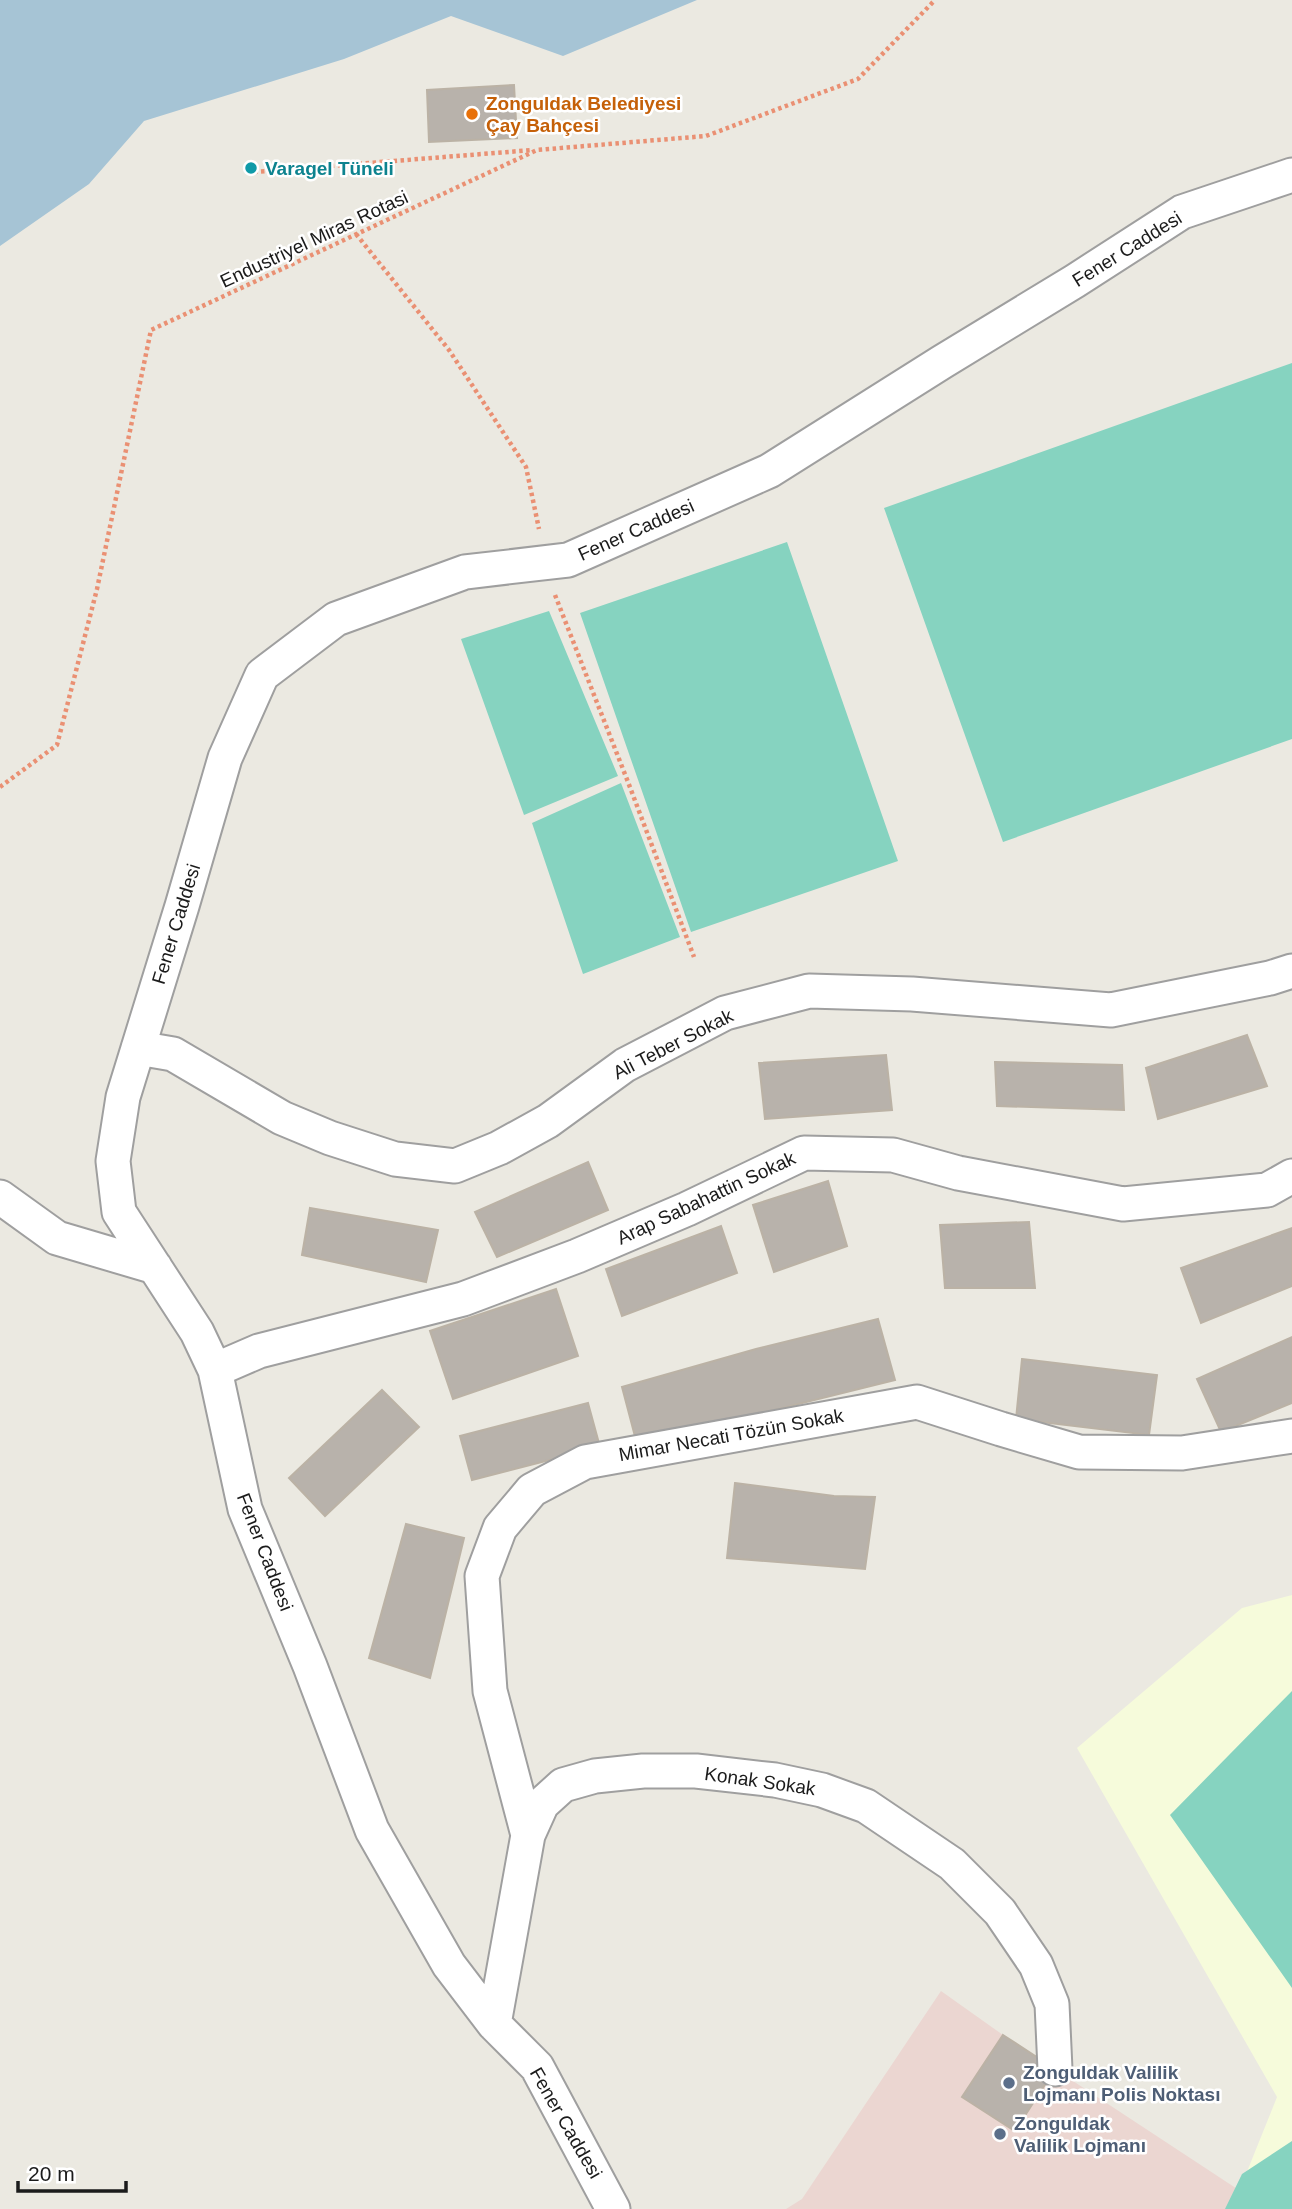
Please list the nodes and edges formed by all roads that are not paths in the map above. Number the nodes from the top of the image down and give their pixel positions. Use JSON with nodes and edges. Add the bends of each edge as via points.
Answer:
{"nodes":[{"id":1,"x":1292,"y":175,"type":"edge"},
{"id":2,"x":1292,"y":971,"type":"edge"},
{"id":3,"x":138,"y":1048,"type":"junction"},
{"id":4,"x":1292,"y":1176,"type":"edge"},
{"id":5,"x":0,"y":1197,"type":"edge"},
{"id":6,"x":155,"y":1267,"type":"junction"},
{"id":7,"x":215,"y":1370,"type":"junction"},
{"id":8,"x":1292,"y":1436,"type":"edge"},
{"id":9,"x":528,"y":1835,"type":"junction"},
{"id":10,"x":494,"y":2024,"type":"junction"},
{"id":11,"x":1055,"y":2069,"type":"dead end"},
{"id":12,"x":613,"y":2209,"type":"edge"}],
"edges":[{"from":1,"to":3,"type":"street","name":"Fener Caddesi","via":[[1182,212],[769,471],[568,560],[465,572],[336,619],[262,674],[225,758]]},
{"from":2,"to":3,"type":"street","name":"Ali Teber Sokak","via":[[1111,1010],[809,991],[725,1013],[625,1065],[548,1121],[455,1166],[395,1159],[330,1138],[282,1118],[173,1054]]},
{"from":3,"to":6,"type":"street","name":"Fener Caddesi","via":[[123,1097],[113,1161],[120,1212]]},
{"from":4,"to":7,"type":"street","name":"Arap Sabahattin Sokak","via":[[1267,1190],[1123,1204],[958,1173],[893,1155],[804,1153],[687,1209],[463,1299],[259,1351]]},
{"from":5,"to":6,"type":"street","via":[[57,1238]]},
{"from":6,"to":7,"type":"street","name":"Fener Caddesi","via":[[197,1332]]},
{"from":7,"to":10,"type":"street","name":"Fener Caddesi","via":[[245,1509],[372,1830],[449,1965]]},
{"from":8,"to":9,"type":"street","name":"Mimar Necati Tözün Sokak","via":[[1182,1453],[1079,1452],[917,1402],[585,1462],[532,1490],[500,1528],[482,1576],[490,1691]]},
{"from":9,"to":10,"type":"street","name":"Konak Sokak"},
{"from":9,"to":11,"type":"street","name":"Konak Sokak","via":[[542,1804],[563,1785],[643,1771],[696,1771],[775,1780],[866,1806],[952,1864],[1000,1912],[1036,1965],[1052,2004]]},
{"from":10,"to":12,"type":"street","name":"Fener Caddesi","via":[[537,2067]]}]}
